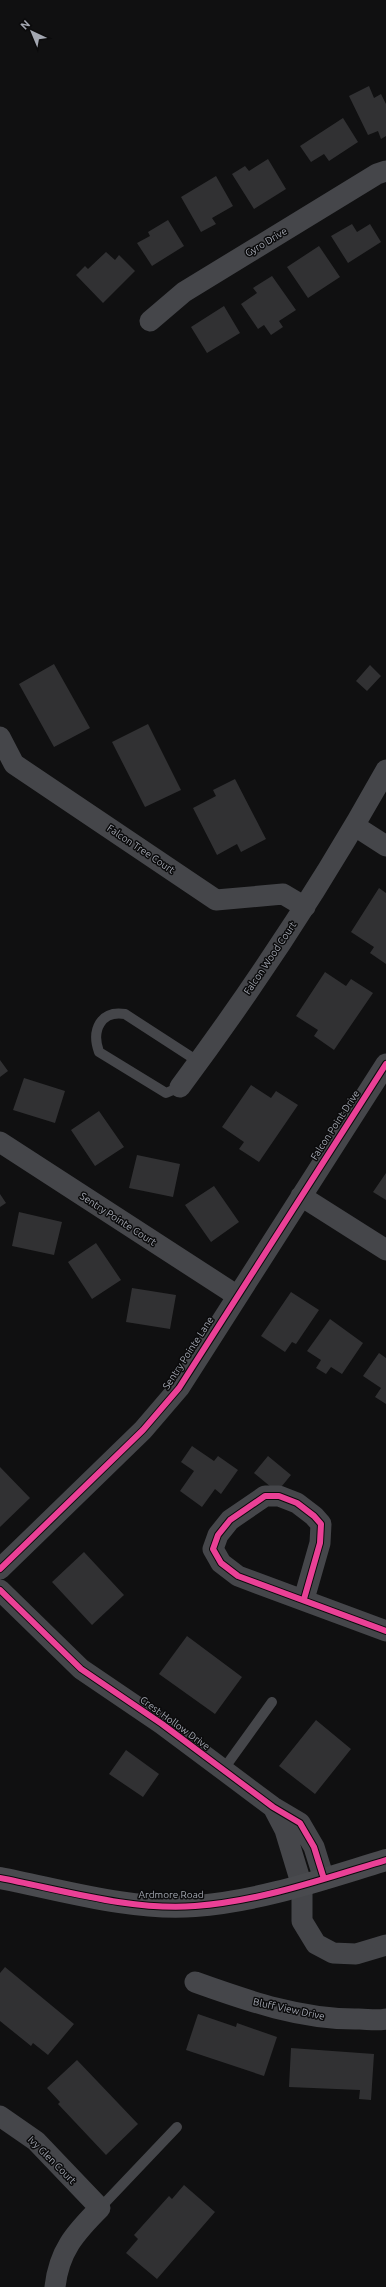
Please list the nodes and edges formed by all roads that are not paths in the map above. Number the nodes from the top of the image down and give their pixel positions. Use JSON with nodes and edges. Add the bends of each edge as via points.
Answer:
{"nodes":[{"id":1,"x":386,"y":171,"type":"edge"},
{"id":2,"x":150,"y":321,"type":"dead end"},
{"id":3,"x":0,"y":736,"type":"edge"},
{"id":4,"x":386,"y":770,"type":"edge"},
{"id":5,"x":355,"y":826,"type":"junction"},
{"id":6,"x":386,"y":846,"type":"edge"},
{"id":7,"x":305,"y":906,"type":"junction"},
{"id":8,"x":199,"y":1062,"type":"junction"},
{"id":9,"x":386,"y":1064,"type":"edge"},
{"id":10,"x":180,"y":1087,"type":"joint"},
{"id":11,"x":0,"y":1142,"type":"edge"},
{"id":12,"x":301,"y":1196,"type":"junction"},
{"id":13,"x":386,"y":1250,"type":"edge"},
{"id":14,"x":236,"y":1295,"type":"junction"},
{"id":15,"x":0,"y":1569,"type":"edge"},
{"id":16,"x":0,"y":1590,"type":"edge"},
{"id":17,"x":304,"y":1599,"type":"junction"},
{"id":18,"x":386,"y":1631,"type":"edge"},
{"id":19,"x":272,"y":1702,"type":"dead end"},
{"id":20,"x":223,"y":1770,"type":"junction"},
{"id":21,"x":273,"y":1807,"type":"junction"},
{"id":22,"x":386,"y":1860,"type":"edge"},
{"id":23,"x":0,"y":1878,"type":"edge"},
{"id":24,"x":324,"y":1879,"type":"junction"},
{"id":25,"x":302,"y":1886,"type":"junction"},
{"id":26,"x":386,"y":1945,"type":"edge"},
{"id":27,"x":195,"y":1982,"type":"dead end"},
{"id":28,"x":386,"y":2019,"type":"edge"},
{"id":29,"x":0,"y":2116,"type":"edge"},
{"id":30,"x":177,"y":2127,"type":"dead end"},
{"id":31,"x":100,"y":2208,"type":"junction"},
{"id":32,"x":55,"y":2287,"type":"edge"}],
"edges":[{"from":1,"to":2,"type":"street","name":"Gyro Drive","via":[[377,174],[184,292]]},
{"from":3,"to":7,"type":"street","name":"Falcon Tree Court","via":[[14,764],[216,900],[283,894]]},
{"from":4,"to":5,"type":"street","name":"Falcon Wood Court"},
{"from":5,"to":6,"type":"street"},
{"from":5,"to":7,"type":"street","name":"Falcon Wood Court"},
{"from":7,"to":8,"type":"street","name":"Falcon Wood Court"},
{"from":8,"to":10,"type":"street","name":"Falcon Wood Court"},
{"from":8,"to":10,"type":"lane","via":[[125,1014],[114,1012],[104,1019],[96,1031],[95,1042],[99,1052],[166,1093]]},
{"from":9,"to":12,"type":"street","name":"Falcon Point Drive"},
{"from":11,"to":14,"type":"street","name":"Sentry Pointe Court"},
{"from":12,"to":13,"type":"street"},
{"from":12,"to":14,"type":"street","name":"Sentry Pointe Lane"},
{"from":14,"to":15,"type":"street","name":"Sentry Pointe Lane","via":[[179,1388],[143,1430]]},
{"from":16,"to":20,"type":"street","name":"Crest Hollow Drive","via":[[81,1670],[162,1724]]},
{"from":17,"to":17,"type":"street","via":[[238,1576],[221,1563],[213,1548],[218,1535],[230,1520],[265,1496],[279,1496],[297,1503],[321,1524],[320,1543]]},
{"from":17,"to":18,"type":"street"},
{"from":19,"to":20,"type":"lane"},
{"from":20,"to":21,"type":"street","name":"Crest Hollow Drive"},
{"from":21,"to":24,"type":"street","name":"Crest Hollow Drive","via":[[300,1823],[314,1847]]},
{"from":21,"to":25,"type":"street","name":"Crest Hollow Drive","via":[[285,1830]]},
{"from":22,"to":24,"type":"street","name":"Ardmore Road"},
{"from":23,"to":25,"type":"street","name":"Ardmore Road","via":[[136,1905],[194,1906],[240,1901]]},
{"from":24,"to":25,"type":"street","name":"Ardmore Road"},
{"from":25,"to":26,"type":"street","via":[[302,1921],[316,1944],[333,1953],[356,1954]]},
{"from":27,"to":28,"type":"street","name":"Bluff View Drive","via":[[251,2002],[299,2014],[338,2019]]},
{"from":29,"to":31,"type":"street","name":"Ivy Glen Court","via":[[36,2141]]},
{"from":30,"to":31,"type":"lane"},
{"from":31,"to":32,"type":"street","via":[[76,2233],[58,2266]]}]}
